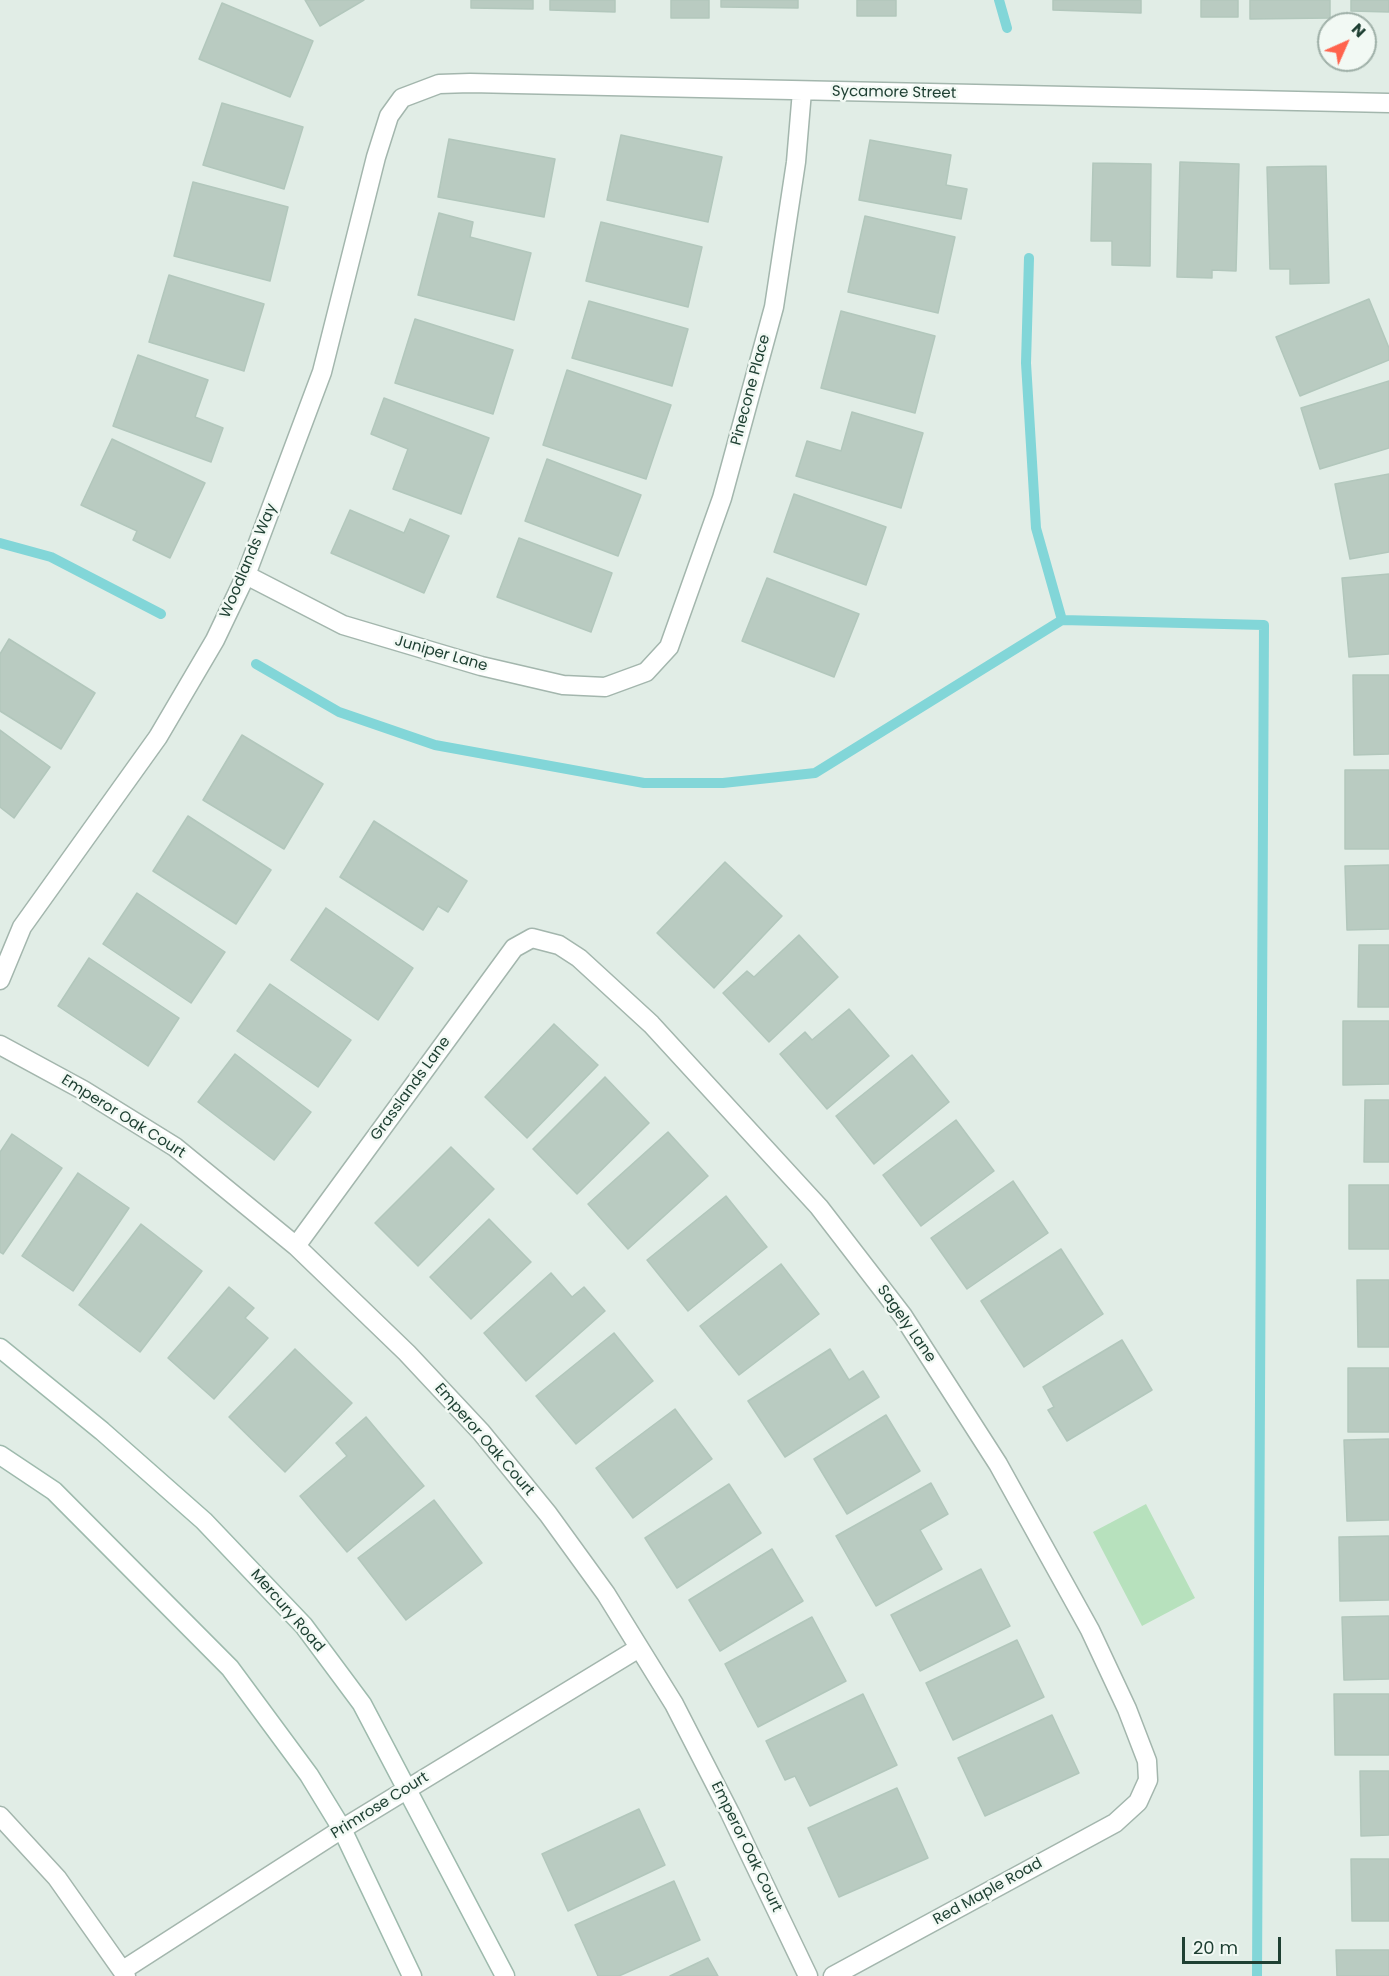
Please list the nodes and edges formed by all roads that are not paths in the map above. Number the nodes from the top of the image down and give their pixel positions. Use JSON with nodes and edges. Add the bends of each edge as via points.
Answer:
{"nodes":[{"id":1,"x":802,"y":91,"type":"junction"},
{"id":2,"x":402,"y":98,"type":"joint"},
{"id":3,"x":1389,"y":103,"type":"edge"},
{"id":4,"x":246,"y":575,"type":"junction"},
{"id":5,"x":646,"y":672,"type":"joint"},
{"id":6,"x":532,"y":938,"type":"joint"},
{"id":7,"x":0,"y":980,"type":"edge"},
{"id":8,"x":0,"y":1044,"type":"edge"},
{"id":9,"x":296,"y":1246,"type":"junction"},
{"id":10,"x":0,"y":1348,"type":"edge"},
{"id":11,"x":0,"y":1455,"type":"edge"},
{"id":12,"x":639,"y":1648,"type":"junction"},
{"id":13,"x":408,"y":1788,"type":"junction"},
{"id":14,"x":1138,"y":1802,"type":"joint"},
{"id":15,"x":0,"y":1816,"type":"edge"},
{"id":16,"x":342,"y":1829,"type":"junction"},
{"id":17,"x":125,"y":1973,"type":"edge"},
{"id":18,"x":412,"y":1976,"type":"edge"},
{"id":19,"x":505,"y":1976,"type":"edge"},
{"id":20,"x":808,"y":1976,"type":"edge"},
{"id":21,"x":833,"y":1976,"type":"edge"}],
"edges":[{"from":1,"to":2,"type":"street","name":"Sycamore Street","via":[[470,83],[439,84]]},
{"from":1,"to":3,"type":"street","name":"Sycamore Street"},
{"from":1,"to":5,"type":"street","name":"Pinecone Place","via":[[796,162],[774,307],[722,498],[669,647]]},
{"from":2,"to":4,"type":"street","name":"Woodlands Way","via":[[389,116],[376,157],[322,372]]},
{"from":4,"to":5,"type":"street","name":"Juniper Lane","via":[[343,625],[563,686],[605,687]]},
{"from":4,"to":7,"type":"street","name":"Woodlands Way","via":[[215,640],[158,737],[22,927]]},
{"from":6,"to":9,"type":"street","name":"Grasslands Lane","via":[[514,948]]},
{"from":6,"to":14,"type":"street","name":"Sagely Lane","via":[[559,945],[579,958],[651,1024],[819,1207],[903,1316],[998,1464],[1090,1630],[1147,1761],[1148,1780]]},
{"from":8,"to":9,"type":"street","name":"Emperor Oak Court","via":[[175,1147]]},
{"from":9,"to":12,"type":"street","name":"Emperor Oak Court","via":[[407,1353],[481,1432],[548,1514],[606,1594]]},
{"from":10,"to":13,"type":"street","name":"Mercury Road","via":[[204,1521],[304,1626],[362,1704]]},
{"from":11,"to":16,"type":"street","via":[[54,1491],[230,1668],[309,1775]]},
{"from":12,"to":13,"type":"street","name":"Primrose Court"},
{"from":12,"to":20,"type":"street","name":"Emperor Oak Court","via":[[674,1704]]},
{"from":13,"to":16,"type":"street","name":"Primrose Court"},
{"from":13,"to":19,"type":"street","name":"Mercury Road"},
{"from":14,"to":21,"type":"street","name":"Red Maple Road","via":[[1115,1823]]},
{"from":15,"to":17,"type":"street","via":[[57,1878]]},
{"from":16,"to":17,"type":"street","name":"Primrose Court"},
{"from":16,"to":18,"type":"street"}]}
